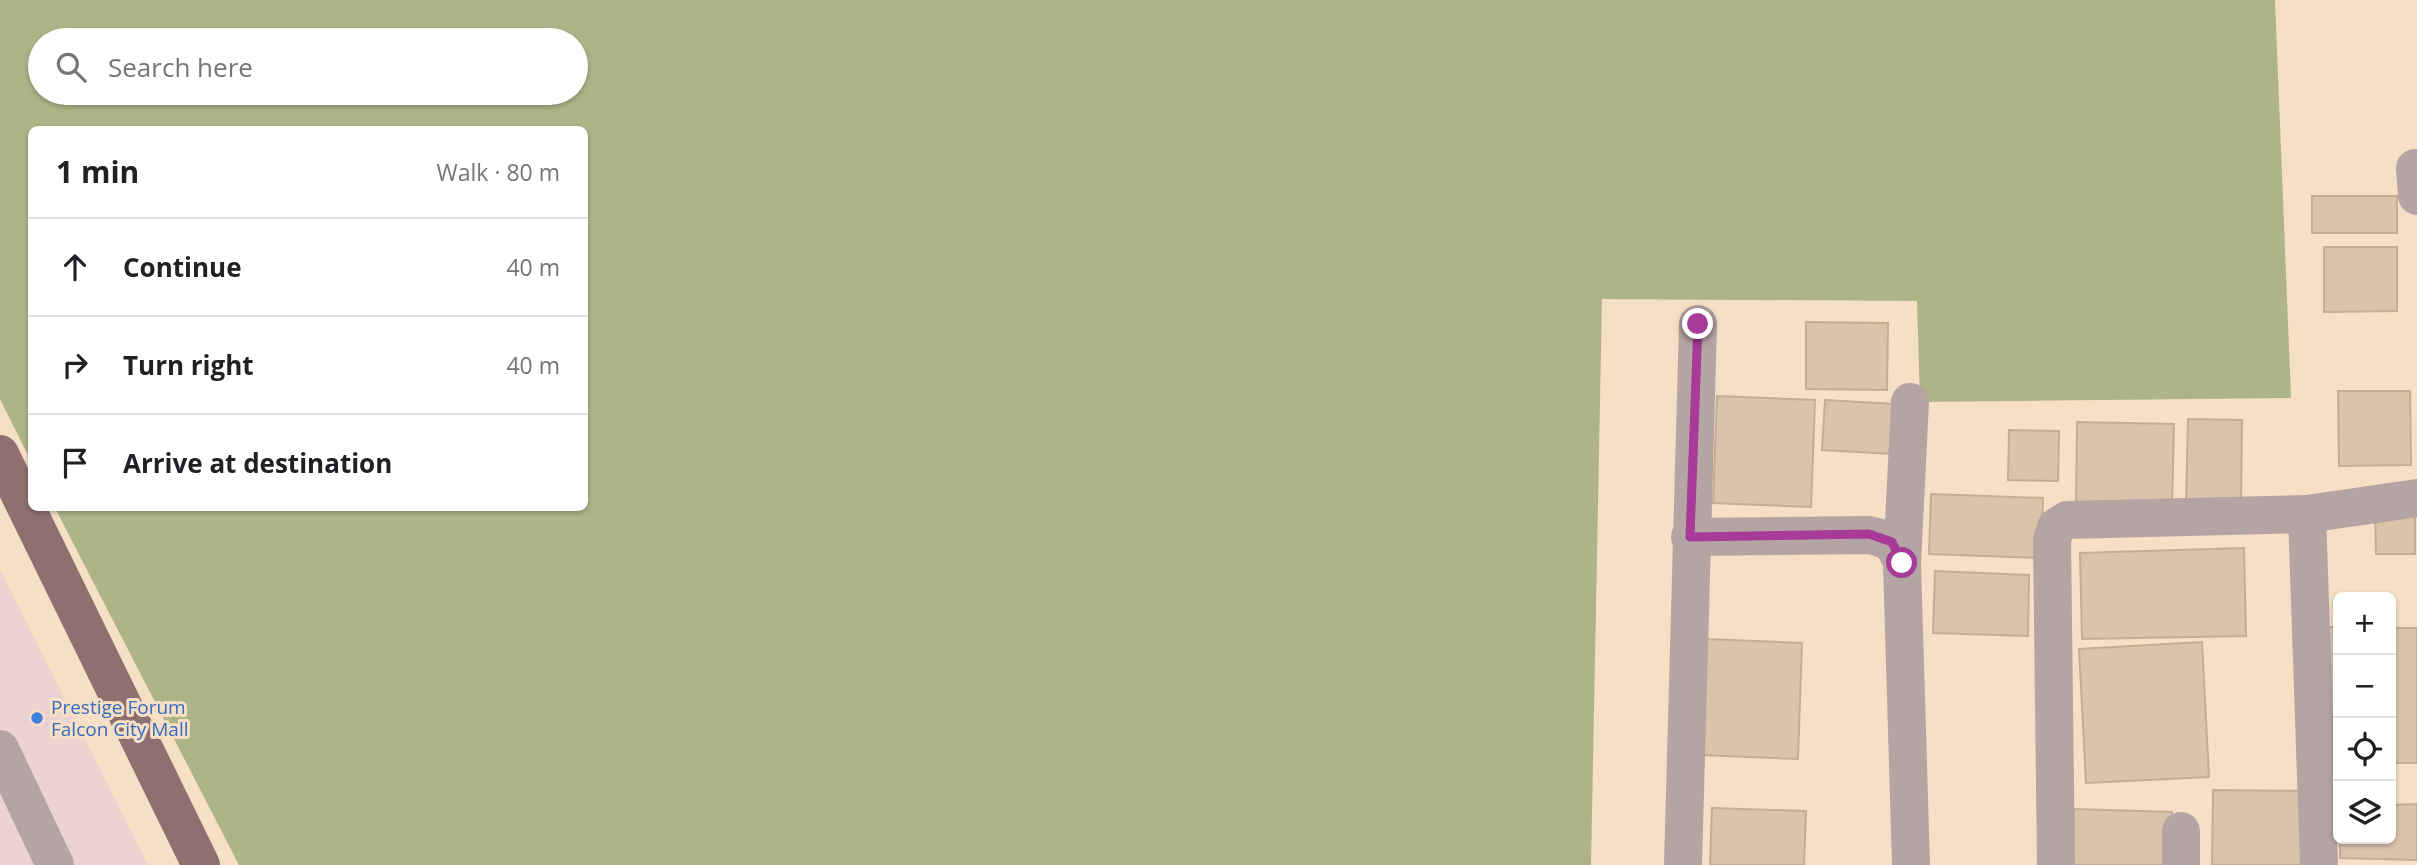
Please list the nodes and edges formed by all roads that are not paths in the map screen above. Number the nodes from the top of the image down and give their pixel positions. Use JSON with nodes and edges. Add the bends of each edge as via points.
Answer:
{"nodes":[{"id":1,"x":1698,"y":324,"type":"dead end"},
{"id":2,"x":1910,"y":402,"type":"dead end"},
{"id":3,"x":0,"y":454,"type":"edge"},
{"id":4,"x":2417,"y":498,"type":"edge"},
{"id":5,"x":0,"y":508,"type":"edge"},
{"id":6,"x":2307,"y":514,"type":"junction"},
{"id":7,"x":1690,"y":537,"type":"junction"},
{"id":8,"x":1902,"y":563,"type":"junction"},
{"id":9,"x":0,"y":749,"type":"edge"},
{"id":10,"x":55,"y":865,"type":"edge"},
{"id":11,"x":180,"y":865,"type":"edge"},
{"id":12,"x":201,"y":865,"type":"edge"},
{"id":13,"x":1683,"y":865,"type":"edge"},
{"id":14,"x":1911,"y":865,"type":"edge"},
{"id":15,"x":2056,"y":865,"type":"edge"},
{"id":16,"x":2319,"y":865,"type":"edge"}],
"edges":[{"from":1,"to":7,"type":"street"},
{"from":2,"to":8,"type":"street"},
{"from":3,"to":12,"type":"main road"},
{"from":4,"to":6,"type":"street"},
{"from":5,"to":11,"type":"main road"},
{"from":6,"to":15,"type":"street","via":[[2067,520],[2056,527],[2052,540]]},
{"from":6,"to":16,"type":"street"},
{"from":7,"to":8,"type":"street","via":[[1869,534],[1892,542]]},
{"from":7,"to":13,"type":"street"},
{"from":8,"to":14,"type":"street"},
{"from":9,"to":10,"type":"street"}]}
